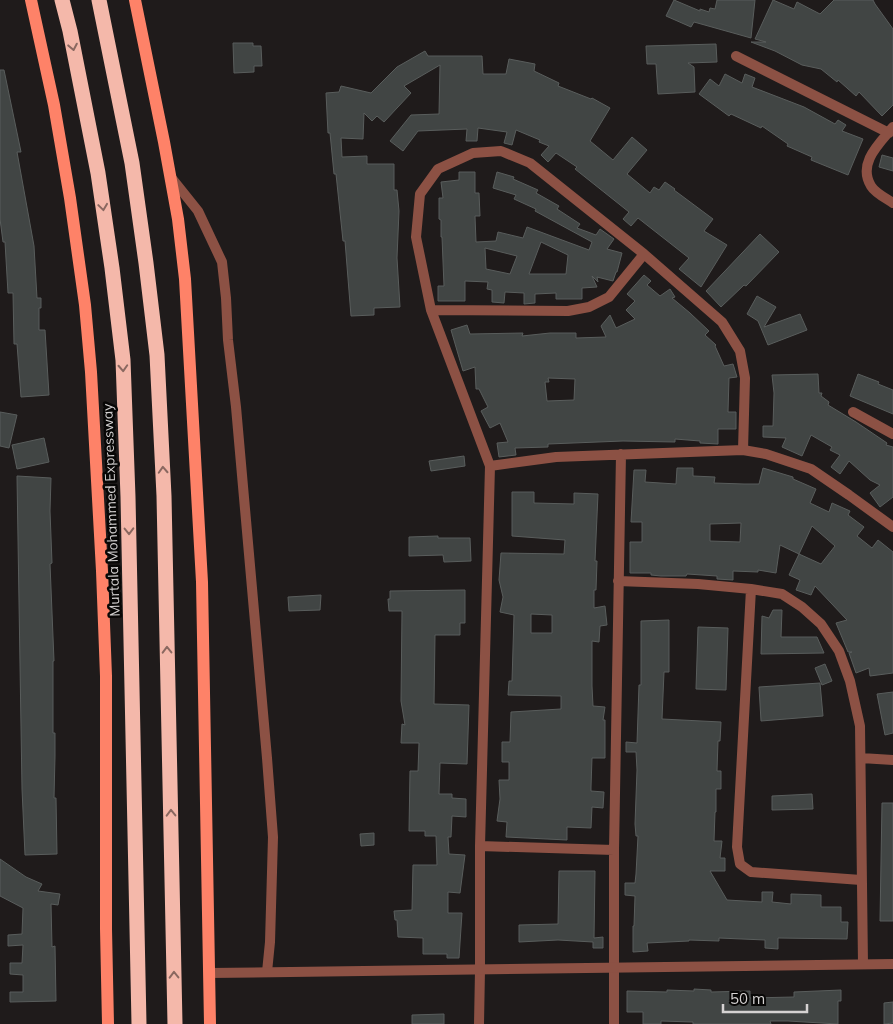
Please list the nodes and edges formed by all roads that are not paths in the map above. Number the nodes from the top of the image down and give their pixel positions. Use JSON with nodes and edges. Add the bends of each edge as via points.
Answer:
{"nodes":[{"id":1,"x":31,"y":0,"type":"edge"},
{"id":2,"x":62,"y":0,"type":"edge"},
{"id":3,"x":99,"y":0,"type":"edge"},
{"id":4,"x":135,"y":0,"type":"edge"},
{"id":5,"x":736,"y":56,"type":"dead end"},
{"id":6,"x":891,"y":130,"type":"edge"},
{"id":7,"x":170,"y":176,"type":"junction"},
{"id":8,"x":893,"y":203,"type":"edge"},
{"id":9,"x":644,"y":254,"type":"junction"},
{"id":10,"x":431,"y":310,"type":"junction"},
{"id":11,"x":853,"y":412,"type":"dead end"},
{"id":12,"x":893,"y":434,"type":"edge"},
{"id":13,"x":743,"y":450,"type":"junction"},
{"id":14,"x":622,"y":454,"type":"junction"},
{"id":15,"x":490,"y":466,"type":"junction"},
{"id":16,"x":893,"y":527,"type":"edge"},
{"id":17,"x":618,"y":581,"type":"junction"},
{"id":18,"x":751,"y":589,"type":"junction"},
{"id":19,"x":862,"y":758,"type":"junction"},
{"id":20,"x":893,"y":760,"type":"edge"},
{"id":21,"x":480,"y":846,"type":"junction"},
{"id":22,"x":614,"y":850,"type":"junction"},
{"id":23,"x":861,"y":880,"type":"junction"},
{"id":24,"x":862,"y":964,"type":"junction"},
{"id":25,"x":893,"y":964,"type":"edge"},
{"id":26,"x":614,"y":969,"type":"junction"},
{"id":27,"x":480,"y":970,"type":"junction"},
{"id":28,"x":267,"y":972,"type":"junction"},
{"id":29,"x":209,"y":973,"type":"junction"},
{"id":30,"x":108,"y":1024,"type":"edge"},
{"id":31,"x":139,"y":1024,"type":"edge"},
{"id":32,"x":175,"y":1024,"type":"edge"},
{"id":33,"x":210,"y":1024,"type":"edge"},
{"id":34,"x":478,"y":1024,"type":"edge"},
{"id":35,"x":614,"y":1024,"type":"edge"}],
"edges":[{"from":1,"to":30,"type":"main road","via":[[70,198],[91,372],[106,676]]},
{"from":2,"to":31,"type":"highway","name":"Murtala Mohammed Expressway","one_way":true,"via":[[98,173],[122,360],[129,507]]},
{"from":32,"to":3,"type":"highway","one_way":true,"via":[[164,496],[157,355],[132,163]]},
{"from":4,"to":7,"type":"main road"},
{"from":5,"to":6,"type":"street"},
{"from":6,"to":8,"type":"street","via":[[868,158],[866,170],[871,186]]},
{"from":7,"to":28,"type":"street","via":[[198,211],[222,262],[273,836]]},
{"from":7,"to":29,"type":"main road","via":[[185,278],[197,469]]},
{"from":9,"to":10,"type":"street","via":[[609,297],[589,307],[568,311]]},
{"from":9,"to":10,"type":"street","via":[[530,163],[501,151],[473,153],[438,169],[420,194],[416,237]]},
{"from":9,"to":13,"type":"street","via":[[722,322],[740,351],[745,378]]},
{"from":10,"to":15,"type":"street"},
{"from":11,"to":12,"type":"street"},
{"from":13,"to":14,"type":"street"},
{"from":13,"to":16,"type":"street","via":[[811,469]]},
{"from":14,"to":15,"type":"street","via":[[556,457]]},
{"from":14,"to":17,"type":"street"},
{"from":15,"to":21,"type":"street"},
{"from":17,"to":18,"type":"street"},
{"from":17,"to":22,"type":"street"},
{"from":18,"to":19,"type":"street","via":[[782,594],[802,607],[821,624],[839,651],[850,680],[860,726]]},
{"from":18,"to":23,"type":"street","via":[[737,847],[740,864],[751,872]]},
{"from":19,"to":20,"type":"street"},
{"from":19,"to":23,"type":"street"},
{"from":21,"to":22,"type":"street"},
{"from":21,"to":27,"type":"street"},
{"from":22,"to":26,"type":"street"},
{"from":23,"to":24,"type":"street"},
{"from":24,"to":25,"type":"street"},
{"from":24,"to":26,"type":"street"},
{"from":26,"to":27,"type":"street"},
{"from":26,"to":35,"type":"street"},
{"from":27,"to":28,"type":"street"},
{"from":27,"to":34,"type":"street"},
{"from":28,"to":29,"type":"street"},
{"from":29,"to":33,"type":"main road"}]}
